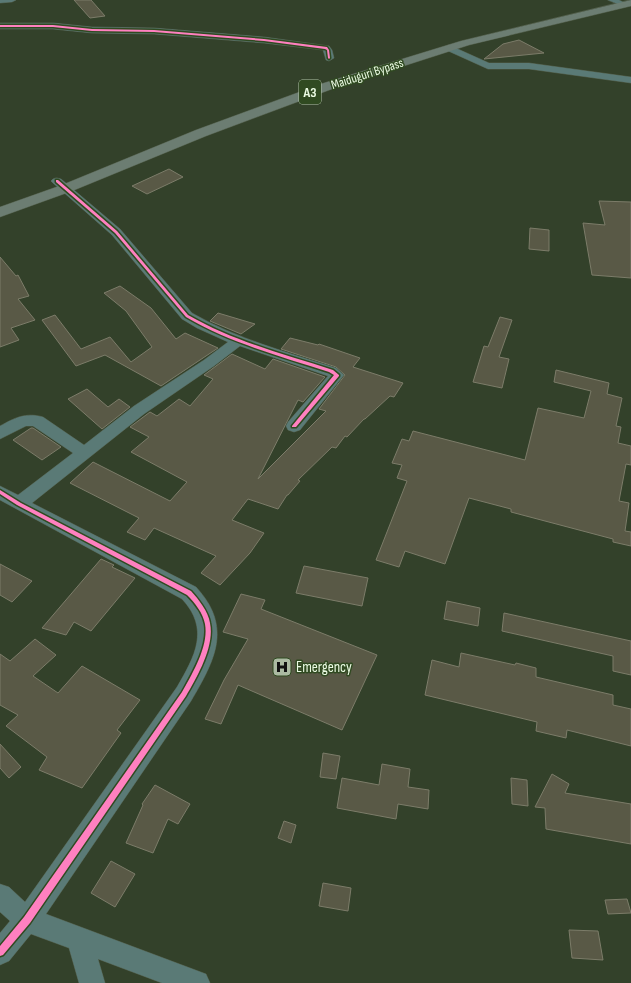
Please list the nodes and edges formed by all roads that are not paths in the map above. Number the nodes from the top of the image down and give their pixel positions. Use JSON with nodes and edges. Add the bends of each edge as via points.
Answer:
{"nodes":[{"id":1,"x":12,"y":0,"type":"edge"},
{"id":2,"x":0,"y":1,"type":"edge"},
{"id":3,"x":621,"y":2,"type":"edge"},
{"id":4,"x":0,"y":26,"type":"edge"},
{"id":5,"x":449,"y":48,"type":"junction"},
{"id":6,"x":329,"y":58,"type":"dead end"},
{"id":7,"x":631,"y":80,"type":"edge"},
{"id":8,"x":62,"y":184,"type":"junction"},
{"id":9,"x":0,"y":201,"type":"edge"},
{"id":10,"x":0,"y":212,"type":"edge"},
{"id":11,"x":239,"y":340,"type":"junction"},
{"id":12,"x":294,"y":426,"type":"dead end"},
{"id":13,"x":0,"y":433,"type":"edge"},
{"id":14,"x":84,"y":453,"type":"junction"},
{"id":15,"x":0,"y":492,"type":"edge"},
{"id":16,"x":19,"y":504,"type":"junction"},
{"id":17,"x":0,"y":896,"type":"edge"},
{"id":18,"x":27,"y":920,"type":"junction"},
{"id":19,"x":78,"y":939,"type":"junction"},
{"id":20,"x":0,"y":952,"type":"edge"},
{"id":21,"x":92,"y":983,"type":"edge"},
{"id":22,"x":198,"y":983,"type":"edge"}],
"edges":[{"from":1,"to":2,"type":"street"},
{"from":3,"to":5,"type":"highway","name":"Maiduguri Bypass","number":"A3"},
{"from":3,"to":8,"type":"highway","name":"Maiduguri Bypass","number":"A3","via":[[506,26],[371,64],[198,126]]},
{"from":4,"to":6,"type":"street","via":[[154,30],[264,40],[326,48]]},
{"from":5,"to":7,"type":"street","via":[[488,66],[529,66]]},
{"from":5,"to":8,"type":"highway","name":"Maiduguri Bypass","number":"A3","via":[[328,86]]},
{"from":8,"to":9,"type":"highway","name":"Maiduguri Bypass","number":"A3"},
{"from":8,"to":10,"type":"highway","name":"Maiduguri Bypass","number":"A3"},
{"from":8,"to":11,"type":"street","via":[[116,232],[187,316]]},
{"from":11,"to":12,"type":"street","via":[[338,375]]},
{"from":11,"to":14,"type":"street","via":[[139,410]]},
{"from":13,"to":14,"type":"street","via":[[31,419]]},
{"from":14,"to":16,"type":"street"},
{"from":15,"to":16,"type":"street"},
{"from":16,"to":18,"type":"street","via":[[189,594],[199,603],[208,626],[201,665],[184,694]]},
{"from":17,"to":18,"type":"street"},
{"from":18,"to":19,"type":"street"},
{"from":18,"to":20,"type":"street"},
{"from":19,"to":21,"type":"street"},
{"from":19,"to":22,"type":"street"}]}
